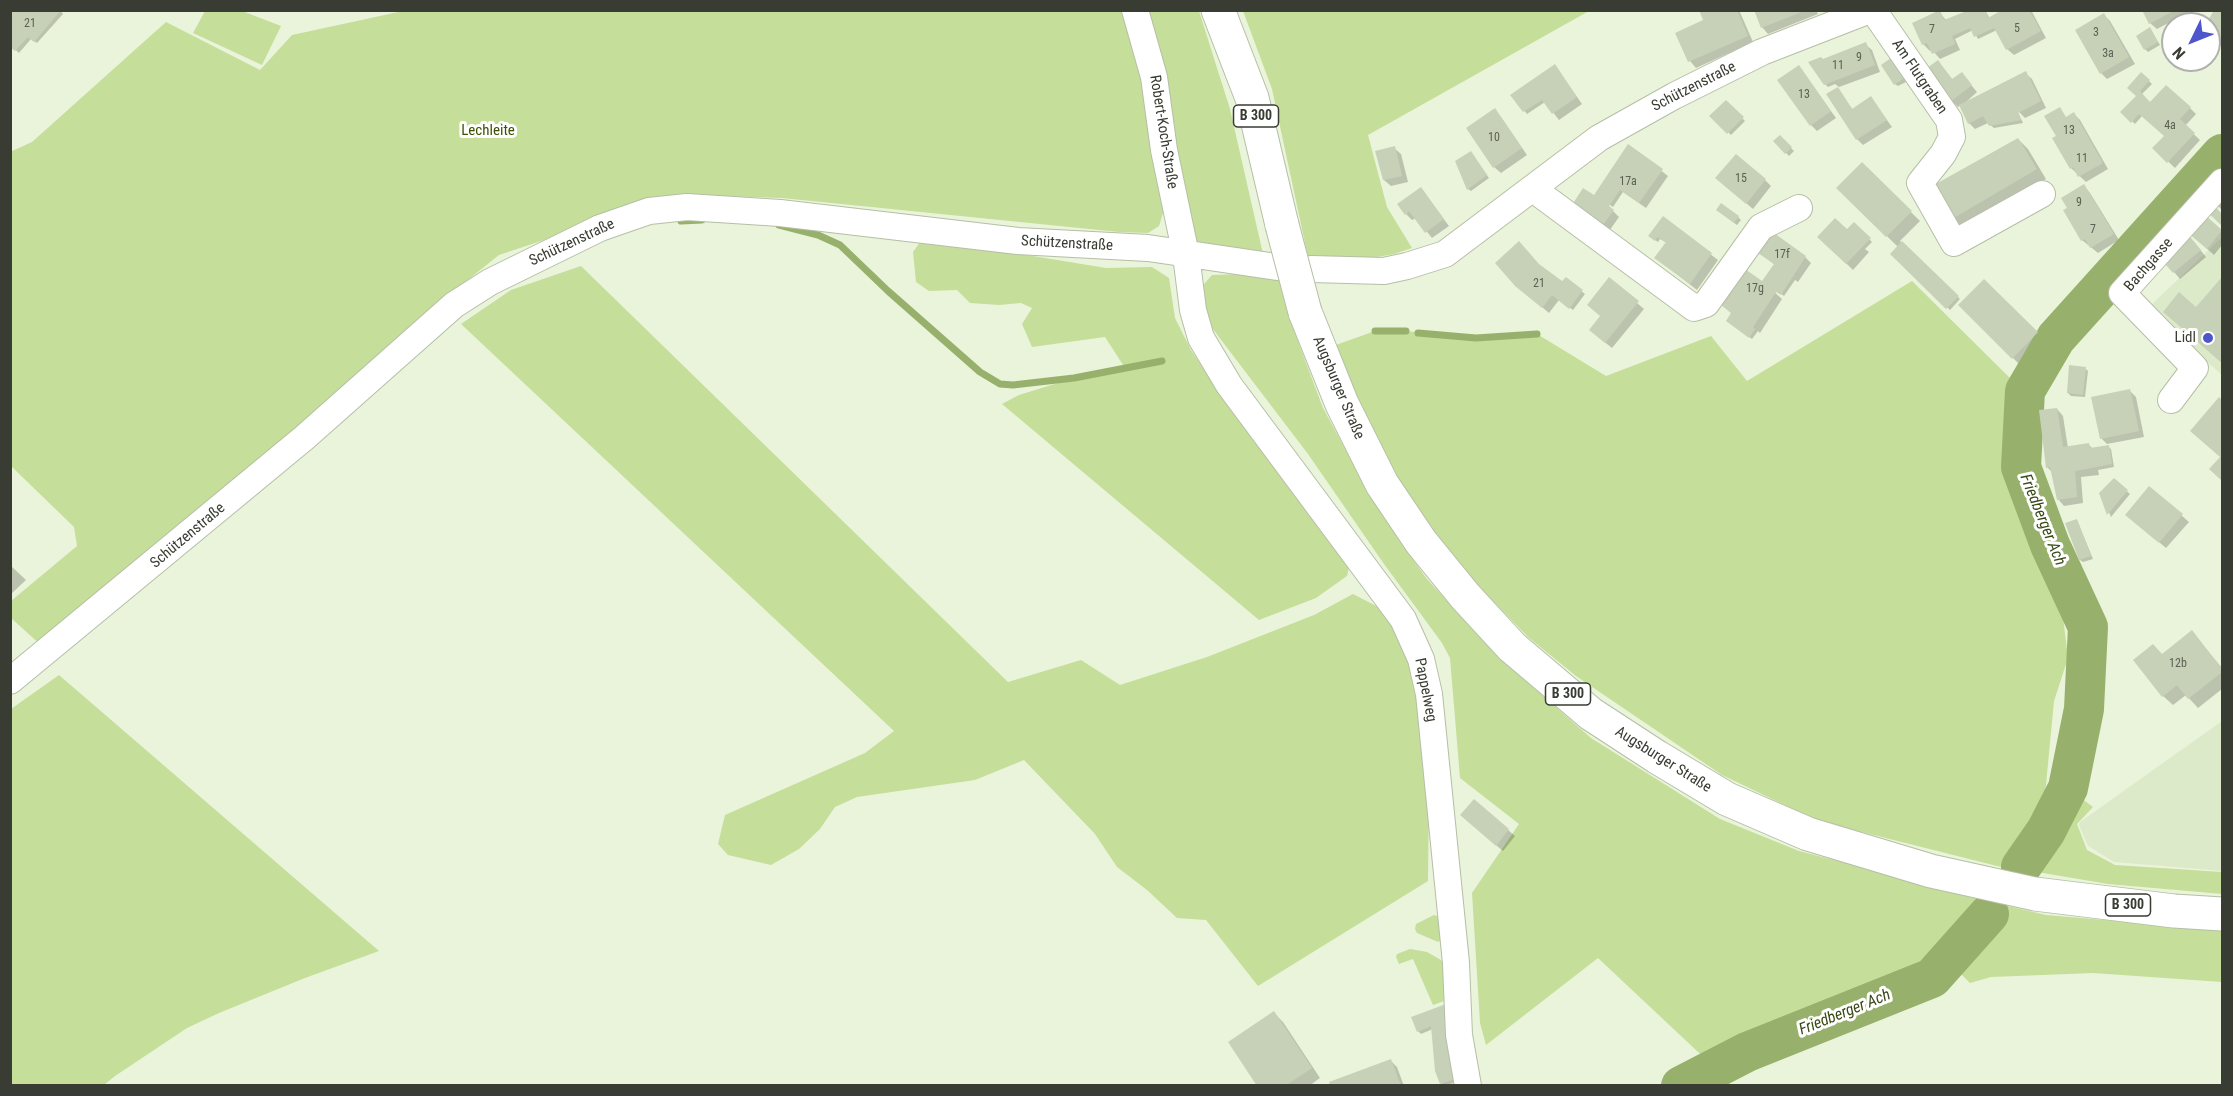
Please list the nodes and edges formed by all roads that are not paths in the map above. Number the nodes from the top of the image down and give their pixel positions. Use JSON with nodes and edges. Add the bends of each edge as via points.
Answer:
{"nodes":[{"id":1,"x":1135,"y":10,"type":"edge"},
{"id":2,"x":1218,"y":10,"type":"edge"},
{"id":3,"x":1872,"y":10,"type":"edge"},
{"id":4,"x":2223,"y":182,"type":"edge"},
{"id":5,"x":1533,"y":189,"type":"junction"},
{"id":6,"x":2042,"y":194,"type":"dead end"},
{"id":7,"x":1799,"y":208,"type":"dead end"},
{"id":8,"x":1186,"y":255,"type":"junction"},
{"id":9,"x":1277,"y":267,"type":"dead end"},
{"id":10,"x":1311,"y":269,"type":"dead end"},
{"id":11,"x":2171,"y":400,"type":"dead end"},
{"id":12,"x":10,"y":681,"type":"edge"},
{"id":13,"x":2223,"y":914,"type":"edge"},
{"id":14,"x":1468,"y":1086,"type":"edge"}],
"edges":[{"from":1,"to":8,"type":"street","name":"Robert-Koch-Straße","via":[[1154,77],[1164,150]]},
{"from":2,"to":13,"type":"main road","name":"Augsburger Straße","number":"B 300","bridge":true,"via":[[1252,98],[1305,312],[1342,404],[1382,484],[1421,542],[1512,647],[1591,714],[1657,757],[1727,799],[1808,834],[1931,870],[2035,894]]},
{"from":3,"to":5,"type":"street","name":"Schützenstraße","via":[[1762,52],[1674,96],[1599,138]]},
{"from":3,"to":6,"type":"street","name":"Am Flutgraben","via":[[1949,120],[1952,137],[1920,183],[1954,243]]},
{"from":4,"to":11,"type":"street","name":"Bachgasse","via":[[2122,293],[2195,368]]},
{"from":5,"to":7,"type":"street","via":[[1694,308],[1706,304],[1761,227]]},
{"from":5,"to":10,"type":"street","name":"Schützenstraße","via":[[1445,254],[1384,271]]},
{"from":8,"to":9,"type":"street","name":"Schützenstraße"},
{"from":8,"to":12,"type":"street","name":"Schützenstraße","via":[[687,207],[649,211],[600,228],[489,282],[454,305],[304,438]]},
{"from":8,"to":14,"type":"street","name":"Pappelweg","via":[[1200,338],[1229,385],[1403,619],[1421,659],[1429,694],[1456,963],[1459,1035]]}]}
